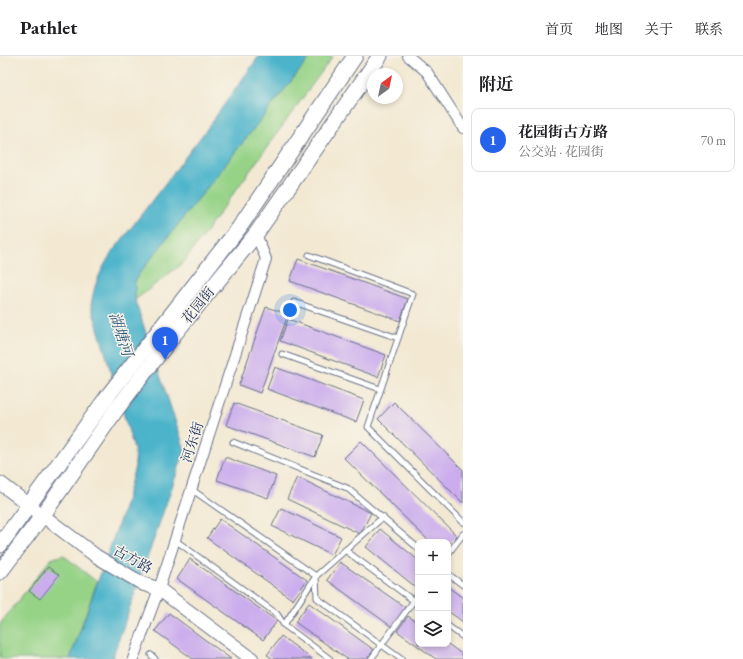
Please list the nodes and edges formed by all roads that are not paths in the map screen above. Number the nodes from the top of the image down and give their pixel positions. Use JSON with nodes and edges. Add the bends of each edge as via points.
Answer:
{"nodes":[{"id":1,"x":355,"y":56,"type":"edge"},
{"id":2,"x":380,"y":56,"type":"edge"},
{"id":3,"x":408,"y":56,"type":"edge"},
{"id":4,"x":463,"y":128,"type":"edge"},
{"id":5,"x":256,"y":234,"type":"junction"},
{"id":6,"x":309,"y":255,"type":"dead end"},
{"id":7,"x":294,"y":302,"type":"dead end"},
{"id":8,"x":398,"y":338,"type":"junction"},
{"id":9,"x":282,"y":354,"type":"dead end"},
{"id":10,"x":380,"y":389,"type":"junction"},
{"id":11,"x":233,"y":442,"type":"dead end"},
{"id":12,"x":0,"y":483,"type":"edge"},
{"id":13,"x":191,"y":489,"type":"junction"},
{"id":14,"x":30,"y":505,"type":"junction"},
{"id":15,"x":43,"y":515,"type":"junction"},
{"id":16,"x":383,"y":517,"type":"junction"},
{"id":17,"x":463,"y":522,"type":"edge"},
{"id":18,"x":463,"y":534,"type":"edge"},
{"id":19,"x":175,"y":540,"type":"junction"},
{"id":20,"x":0,"y":544,"type":"edge"},
{"id":21,"x":415,"y":545,"type":"edge"},
{"id":22,"x":345,"y":550,"type":"junction"},
{"id":23,"x":451,"y":550,"type":"edge"},
{"id":24,"x":0,"y":572,"type":"edge"},
{"id":25,"x":449,"y":575,"type":"edge"},
{"id":26,"x":316,"y":576,"type":"junction"},
{"id":27,"x":463,"y":585,"type":"edge"},
{"id":28,"x":158,"y":589,"type":"junction"},
{"id":29,"x":415,"y":601,"type":"edge"},
{"id":30,"x":415,"y":603,"type":"edge"},
{"id":31,"x":284,"y":625,"type":"junction"},
{"id":32,"x":451,"y":628,"type":"edge"},
{"id":33,"x":463,"y":637,"type":"edge"},
{"id":34,"x":381,"y":645,"type":"junction"},
{"id":35,"x":133,"y":659,"type":"edge"},
{"id":36,"x":252,"y":659,"type":"edge"},
{"id":37,"x":330,"y":659,"type":"edge"},
{"id":38,"x":370,"y":659,"type":"edge"},
{"id":39,"x":400,"y":659,"type":"edge"}],
"edges":[{"from":1,"to":14,"type":"main road","name":"花园街","via":[[239,228],[110,393]]},
{"from":2,"to":5,"type":"main road","name":"花园街"},
{"from":3,"to":4,"type":"street","via":[[427,72]]},
{"from":5,"to":13,"type":"street","name":"河东街","via":[[266,259]]},
{"from":5,"to":15,"type":"main road","name":"花园街","via":[[116,410]]},
{"from":6,"to":8,"type":"lane","via":[[413,294]]},
{"from":7,"to":8,"type":"lane"},
{"from":8,"to":10,"type":"lane"},
{"from":9,"to":10,"type":"lane"},
{"from":10,"to":17,"type":"lane","via":[[368,427]]},
{"from":11,"to":16,"type":"lane","via":[[347,488]]},
{"from":12,"to":14,"type":"street","name":"古方路"},
{"from":13,"to":19,"type":"street","name":"河东街"},
{"from":13,"to":26,"type":"lane"},
{"from":14,"to":15,"type":"street","name":"古方路"},
{"from":14,"to":20,"type":"main road","name":"花园街"},
{"from":15,"to":24,"type":"main road","name":"花园街"},
{"from":15,"to":28,"type":"street","name":"古方路","via":[[96,556],[143,584]]},
{"from":16,"to":21,"type":"lane"},
{"from":16,"to":22,"type":"lane"},
{"from":18,"to":23,"type":"lane"},
{"from":19,"to":28,"type":"street","name":"河东街"},
{"from":19,"to":31,"type":"lane","via":[[277,614]]},
{"from":22,"to":26,"type":"lane"},
{"from":22,"to":29,"type":"lane"},
{"from":25,"to":27,"type":"lane"},
{"from":26,"to":31,"type":"lane"},
{"from":26,"to":34,"type":"lane","via":[[317,598]]},
{"from":28,"to":35,"type":"street","name":"河东街"},
{"from":28,"to":36,"type":"street","name":"古方路"},
{"from":30,"to":34,"type":"lane"},
{"from":31,"to":37,"type":"lane"},
{"from":32,"to":33,"type":"lane"},
{"from":34,"to":38,"type":"lane"},
{"from":34,"to":39,"type":"lane"}]}
